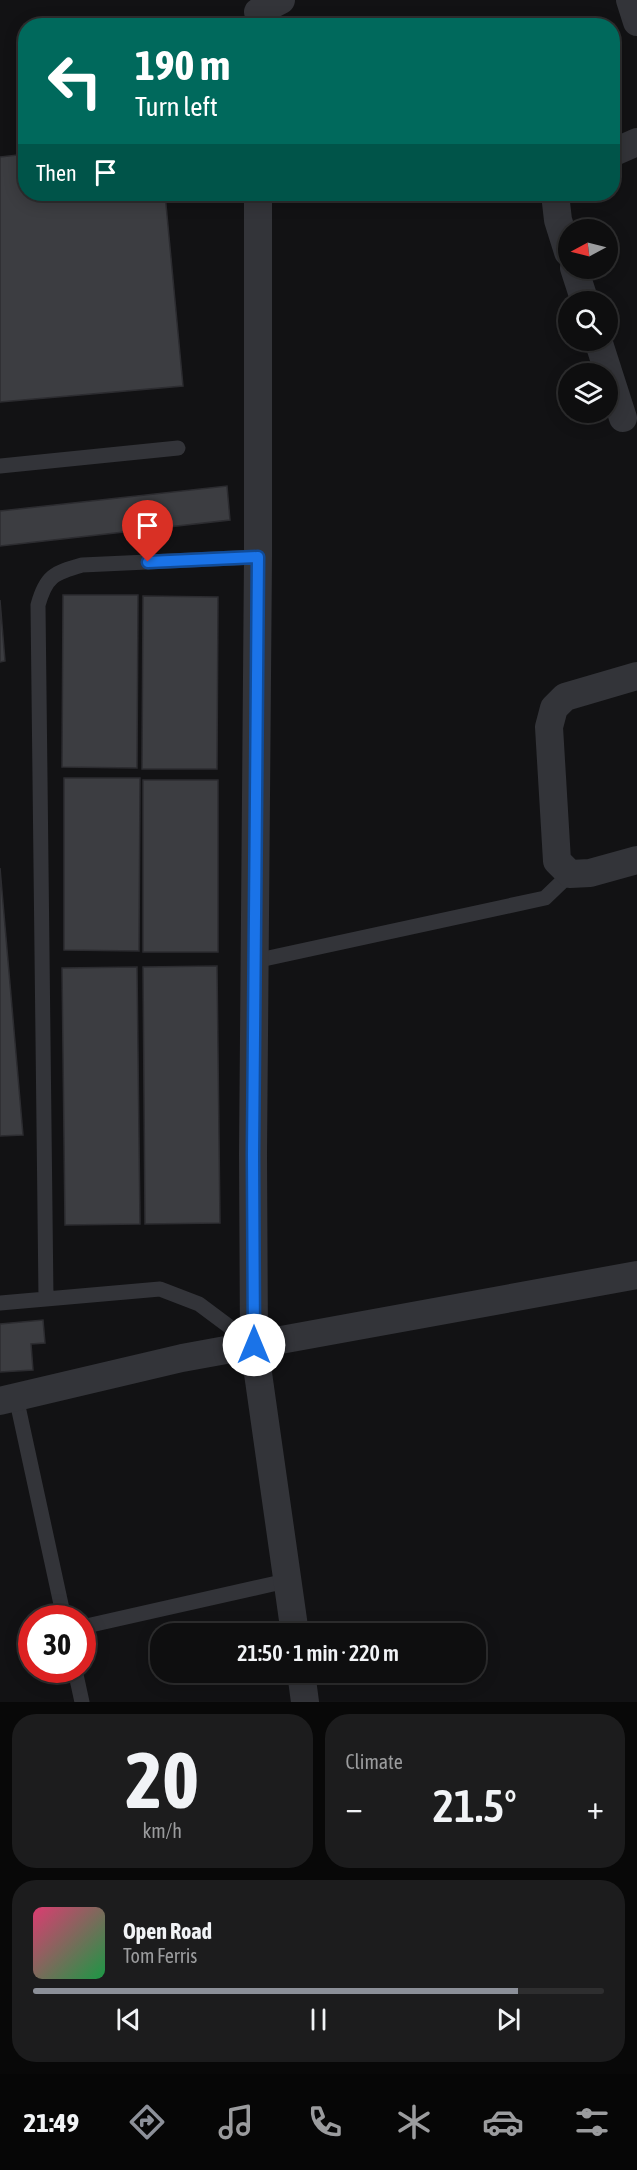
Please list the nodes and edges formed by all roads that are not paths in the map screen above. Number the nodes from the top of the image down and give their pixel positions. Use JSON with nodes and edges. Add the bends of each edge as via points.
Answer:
{"nodes":[{"id":1,"x":630,"y":0,"type":"edge"},
{"id":2,"x":637,"y":22,"type":"edge"},
{"id":3,"x":637,"y":142,"type":"edge"},
{"id":4,"x":620,"y":149,"type":"edge"},
{"id":5,"x":258,"y":201,"type":"edge"},
{"id":6,"x":556,"y":201,"type":"edge"},
{"id":7,"x":558,"y":220,"type":"edge"},
{"id":8,"x":602,"y":351,"type":"edge"},
{"id":9,"x":623,"y":418,"type":"dead end"},
{"id":10,"x":178,"y":448,"type":"dead end"},
{"id":11,"x":0,"y":466,"type":"edge"},
{"id":12,"x":258,"y":557,"type":"junction"},
{"id":13,"x":637,"y":676,"type":"edge"},
{"id":14,"x":637,"y":860,"type":"edge"},
{"id":15,"x":570,"y":874,"type":"junction"},
{"id":16,"x":255,"y":961,"type":"junction"},
{"id":17,"x":637,"y":1275,"type":"edge"},
{"id":18,"x":46,"y":1299,"type":"junction"},
{"id":19,"x":0,"y":1303,"type":"edge"},
{"id":20,"x":254,"y":1345,"type":"junction"},
{"id":21,"x":8,"y":1399,"type":"edge"},
{"id":22,"x":286,"y":1581,"type":"junction"},
{"id":23,"x":61,"y":1605,"type":"edge"},
{"id":24,"x":293,"y":1623,"type":"edge"},
{"id":25,"x":96,"y":1624,"type":"edge"},
{"id":26,"x":78,"y":1683,"type":"edge"},
{"id":27,"x":302,"y":1683,"type":"edge"},
{"id":28,"x":82,"y":1702,"type":"edge"},
{"id":29,"x":305,"y":1702,"type":"edge"}],
"edges":[{"from":1,"to":2,"type":"street"},
{"from":3,"to":4,"type":"street"},
{"from":5,"to":12,"type":"street"},
{"from":6,"to":7,"type":"street"},
{"from":8,"to":9,"type":"street"},
{"from":10,"to":11,"type":"lane"},
{"from":12,"to":16,"type":"street"},
{"from":12,"to":18,"type":"lane","via":[[82,564],[56,572],[43,587],[38,605]]},
{"from":13,"to":15,"type":"street","via":[[565,697],[554,708],[549,727],[557,861]]},
{"from":14,"to":15,"type":"street","via":[[590,873]]},
{"from":15,"to":16,"type":"lane","via":[[545,898]]},
{"from":16,"to":20,"type":"street"},
{"from":17,"to":20,"type":"street"},
{"from":18,"to":19,"type":"lane"},
{"from":18,"to":20,"type":"lane","via":[[160,1289],[199,1304]]},
{"from":20,"to":21,"type":"street"},
{"from":20,"to":22,"type":"street"},
{"from":21,"to":23,"type":"lane"},
{"from":22,"to":24,"type":"street"},
{"from":22,"to":25,"type":"lane"},
{"from":26,"to":28,"type":"lane"},
{"from":27,"to":29,"type":"street"}]}
